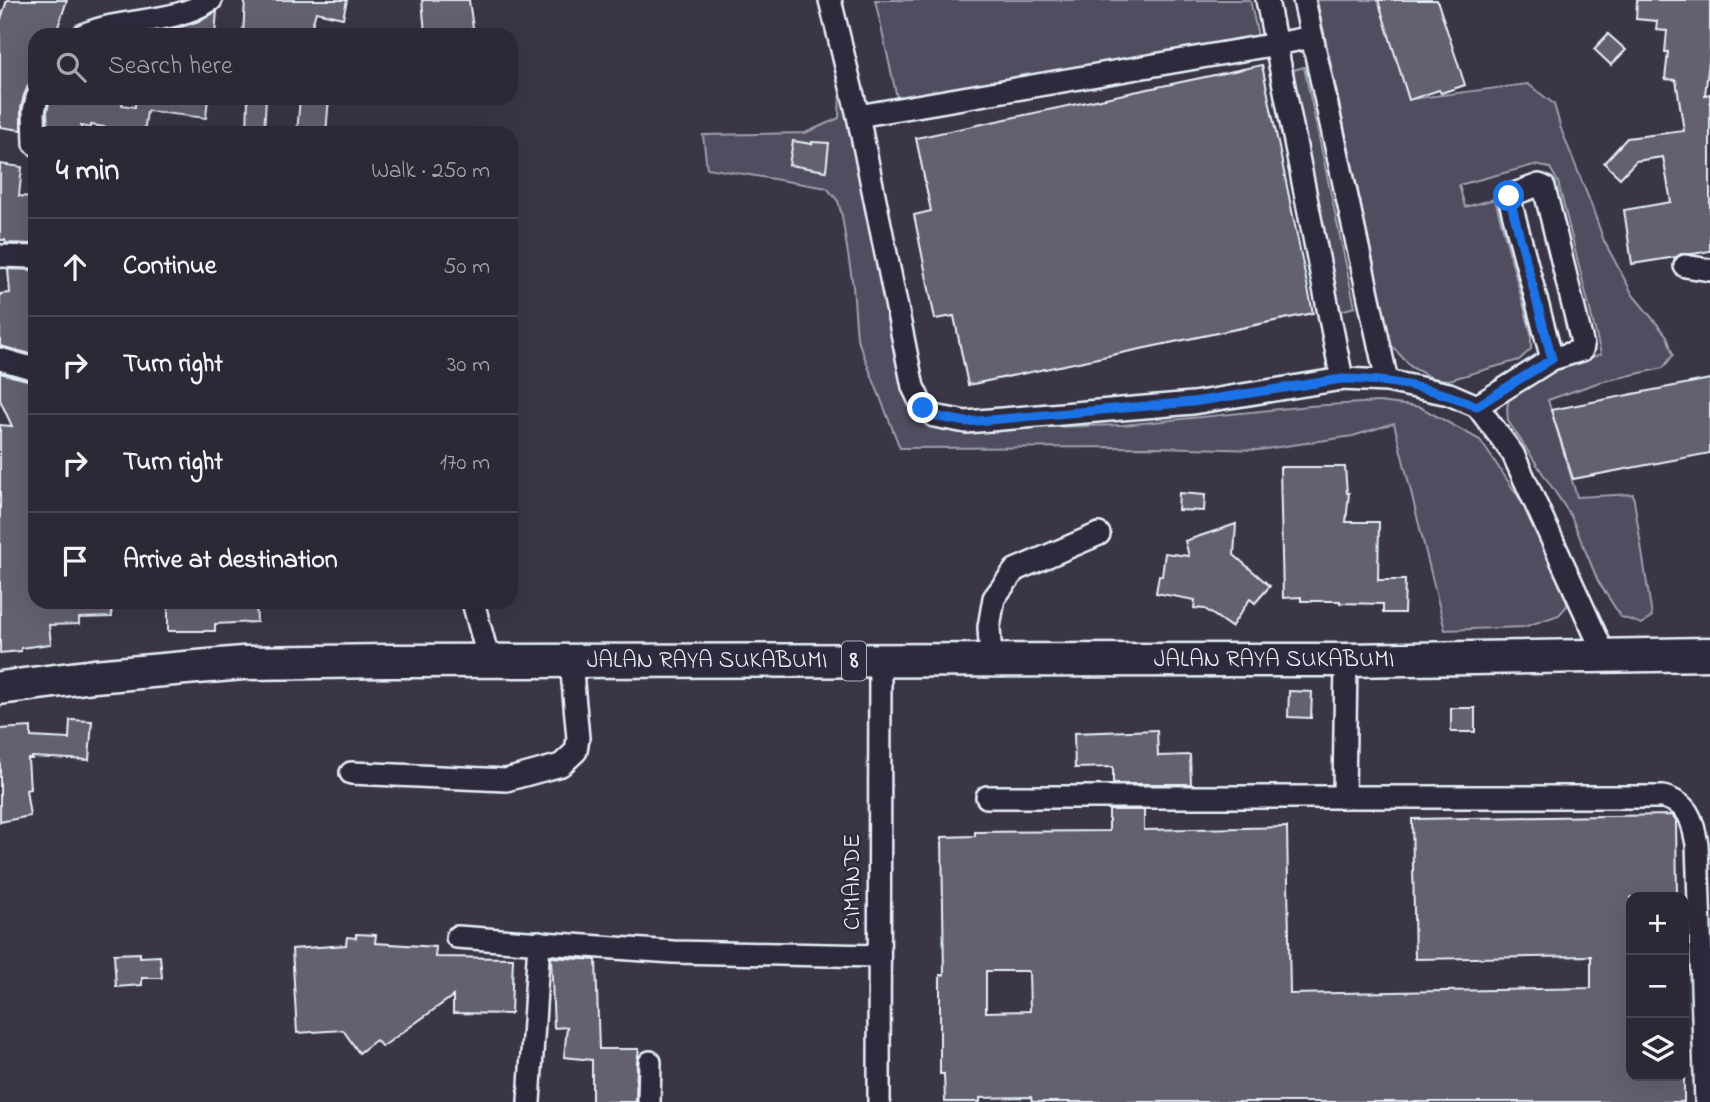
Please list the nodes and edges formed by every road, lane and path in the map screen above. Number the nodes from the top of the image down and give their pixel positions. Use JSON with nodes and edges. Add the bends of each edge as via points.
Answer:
{"nodes":[{"id":1,"x":211,"y":0,"type":"edge"},
{"id":2,"x":830,"y":0,"type":"edge"},
{"id":3,"x":1267,"y":0,"type":"edge"},
{"id":4,"x":1304,"y":0,"type":"edge"},
{"id":5,"x":106,"y":28,"type":"edge"},
{"id":6,"x":1312,"y":37,"type":"junction"},
{"id":7,"x":1277,"y":44,"type":"junction"},
{"id":8,"x":35,"y":105,"type":"edge"},
{"id":9,"x":858,"y":116,"type":"junction"},
{"id":10,"x":34,"y":126,"type":"edge"},
{"id":11,"x":0,"y":256,"type":"edge"},
{"id":12,"x":28,"y":257,"type":"edge"},
{"id":13,"x":1685,"y":266,"type":"dead end"},
{"id":14,"x":1710,"y":270,"type":"edge"},
{"id":15,"x":0,"y":359,"type":"edge"},
{"id":16,"x":1552,"y":359,"type":"junction"},
{"id":17,"x":28,"y":367,"type":"edge"},
{"id":18,"x":1342,"y":379,"type":"junction"},
{"id":19,"x":1387,"y":381,"type":"junction"},
{"id":20,"x":1477,"y":406,"type":"junction"},
{"id":21,"x":1100,"y":534,"type":"dead end"},
{"id":22,"x":475,"y":609,"type":"edge"},
{"id":23,"x":1710,"y":654,"type":"edge"},
{"id":24,"x":1605,"y":656,"type":"junction"},
{"id":25,"x":1346,"y":660,"type":"junction"},
{"id":26,"x":489,"y":661,"type":"junction"},
{"id":27,"x":571,"y":661,"type":"junction"},
{"id":28,"x":991,"y":661,"type":"junction"},
{"id":29,"x":880,"y":662,"type":"junction"},
{"id":30,"x":0,"y":688,"type":"edge"},
{"id":31,"x":351,"y":773,"type":"dead end"},
{"id":32,"x":987,"y":797,"type":"dead end"},
{"id":33,"x":1343,"y":797,"type":"junction"},
{"id":34,"x":457,"y":937,"type":"dead end"},
{"id":35,"x":539,"y":942,"type":"junction"},
{"id":36,"x":879,"y":956,"type":"junction"},
{"id":37,"x":650,"y":1062,"type":"dead end"},
{"id":38,"x":529,"y":1102,"type":"edge"},
{"id":39,"x":649,"y":1102,"type":"edge"},
{"id":40,"x":878,"y":1102,"type":"edge"},
{"id":41,"x":1706,"y":1102,"type":"edge"}],
"edges":[{"from":1,"to":5,"type":"street","via":[[178,15]]},
{"from":2,"to":9,"type":"street"},
{"from":3,"to":7,"type":"street"},
{"from":4,"to":6,"type":"street"},
{"from":6,"to":7,"type":"street"},
{"from":6,"to":19,"type":"street"},
{"from":7,"to":9,"type":"street"},
{"from":7,"to":18,"type":"street"},
{"from":8,"to":10,"type":"street"},
{"from":9,"to":18,"type":"street","via":[[913,387],[923,408],[934,416],[966,422],[1193,402]]},
{"from":11,"to":12,"type":"street"},
{"from":13,"to":14,"type":"street"},
{"from":15,"to":17,"type":"street"},
{"from":16,"to":16,"type":"street","via":[[1583,346],[1544,187],[1539,185],[1509,198]]},
{"from":16,"to":20,"type":"street"},
{"from":18,"to":19,"type":"street"},
{"from":19,"to":20,"type":"street","via":[[1450,394]]},
{"from":20,"to":24,"type":"street","via":[[1513,454]]},
{"from":21,"to":28,"type":"street","via":[[1015,570],[994,598],[989,627]]},
{"from":22,"to":26,"type":"street"},
{"from":23,"to":24,"type":"highway","name":"JALAN RAYA SUKABUMI","number":"8"},
{"from":24,"to":25,"type":"highway","name":"JALAN RAYA SUKABUMI","number":"8"},
{"from":25,"to":28,"type":"highway","name":"JALAN RAYA SUKABUMI","number":"8"},
{"from":25,"to":33,"type":"street"},
{"from":26,"to":27,"type":"highway","name":"JALAN RAYA SUKABUMI","number":"8"},
{"from":26,"to":30,"type":"highway","name":"JALAN RAYA SUKABUMI","number":"8","via":[[243,663]]},
{"from":27,"to":29,"type":"highway","name":"JALAN RAYA SUKABUMI","number":"8"},
{"from":27,"to":31,"type":"street","via":[[578,738],[576,751],[561,765],[506,779]]},
{"from":28,"to":29,"type":"highway","name":"JALAN RAYA SUKABUMI","number":"8"},
{"from":29,"to":36,"type":"street","name":"CIMANDE"},
{"from":32,"to":33,"type":"street"},
{"from":33,"to":41,"type":"street","via":[[1663,797],[1681,804],[1689,813],[1697,844]]},
{"from":34,"to":35,"type":"street"},
{"from":35,"to":36,"type":"street","via":[[673,952]]},
{"from":35,"to":38,"type":"street"},
{"from":36,"to":40,"type":"street","name":"CIMANDE"},
{"from":37,"to":39,"type":"street"}]}
